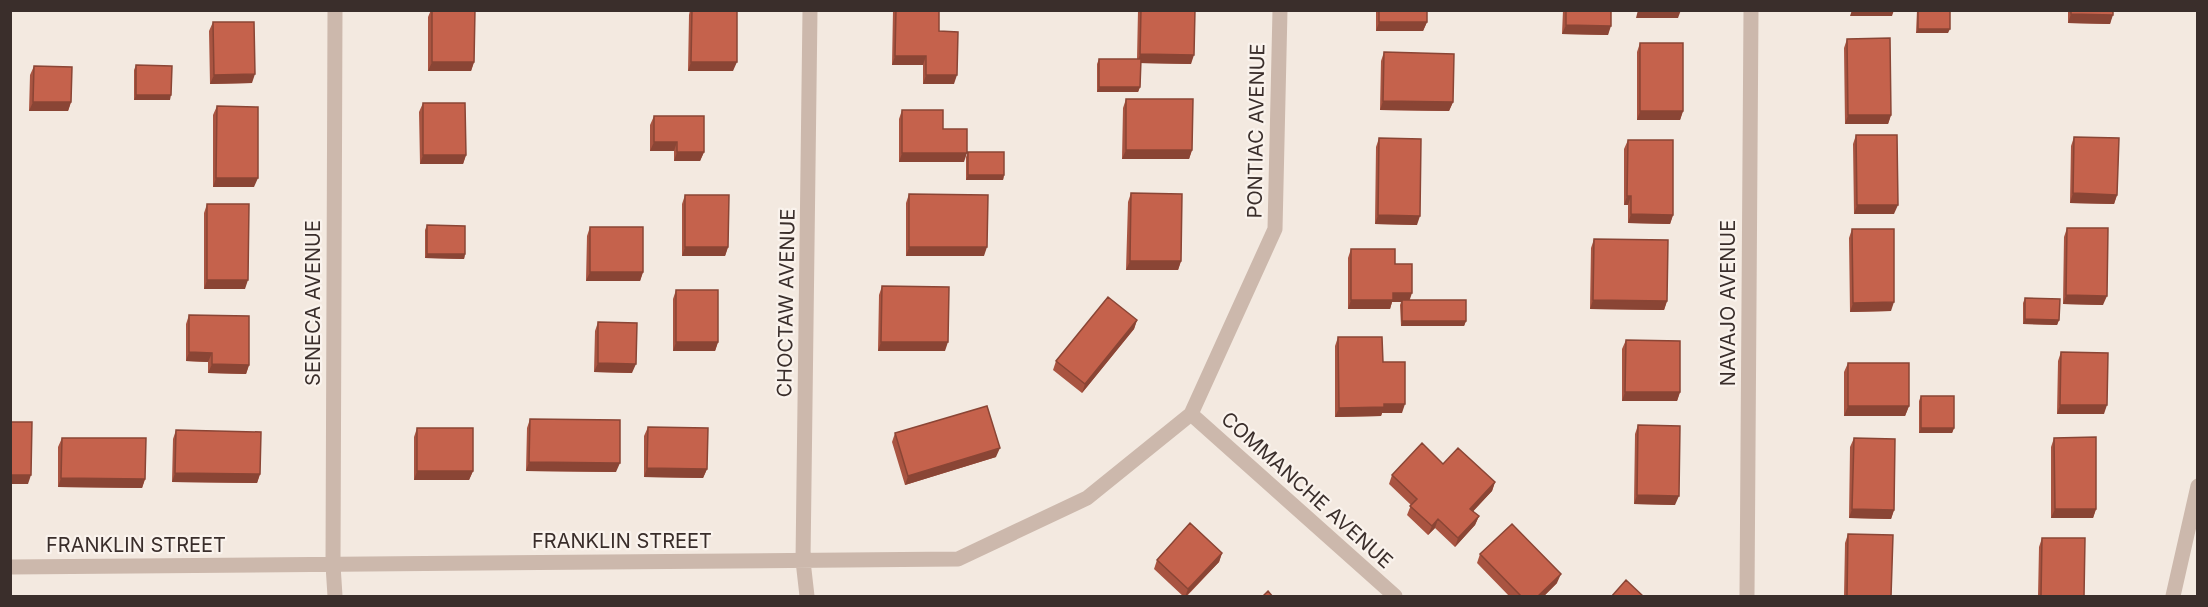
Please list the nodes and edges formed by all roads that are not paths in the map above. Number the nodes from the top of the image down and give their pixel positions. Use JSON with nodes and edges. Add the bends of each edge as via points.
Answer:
{"nodes":[{"id":1,"x":335,"y":10,"type":"edge"},
{"id":2,"x":810,"y":10,"type":"edge"},
{"id":3,"x":1280,"y":10,"type":"edge"},
{"id":4,"x":1752,"y":10,"type":"edge"},
{"id":5,"x":1191,"y":414,"type":"junction"},
{"id":6,"x":2198,"y":486,"type":"edge"},
{"id":7,"x":803,"y":561,"type":"junction"},
{"id":8,"x":333,"y":565,"type":"junction"},
{"id":9,"x":10,"y":567,"type":"edge"},
{"id":10,"x":335,"y":597,"type":"edge"},
{"id":11,"x":807,"y":597,"type":"edge"},
{"id":12,"x":1395,"y":597,"type":"edge"},
{"id":13,"x":1747,"y":597,"type":"edge"},
{"id":14,"x":2173,"y":597,"type":"edge"}],
"edges":[{"from":1,"to":8,"type":"street","name":"SENECA AVENUE"},
{"from":2,"to":7,"type":"street","name":"CHOCTAW AVENUE"},
{"from":3,"to":5,"type":"street","name":"PONTIAC AVENUE","via":[[1275,229]]},
{"from":4,"to":13,"type":"street","name":"NAVAJO AVENUE"},
{"from":5,"to":7,"type":"street","name":"FRANKLIN STREET","via":[[1087,498],[958,559]]},
{"from":5,"to":12,"type":"street","name":"COMMANCHE AVENUE"},
{"from":6,"to":14,"type":"street"},
{"from":7,"to":8,"type":"street","name":"FRANKLIN STREET"},
{"from":7,"to":11,"type":"street","name":"CHOCTAW AVENUE"},
{"from":8,"to":9,"type":"street","name":"FRANKLIN STREET"},
{"from":8,"to":10,"type":"street","name":"SENECA AVENUE"}]}
